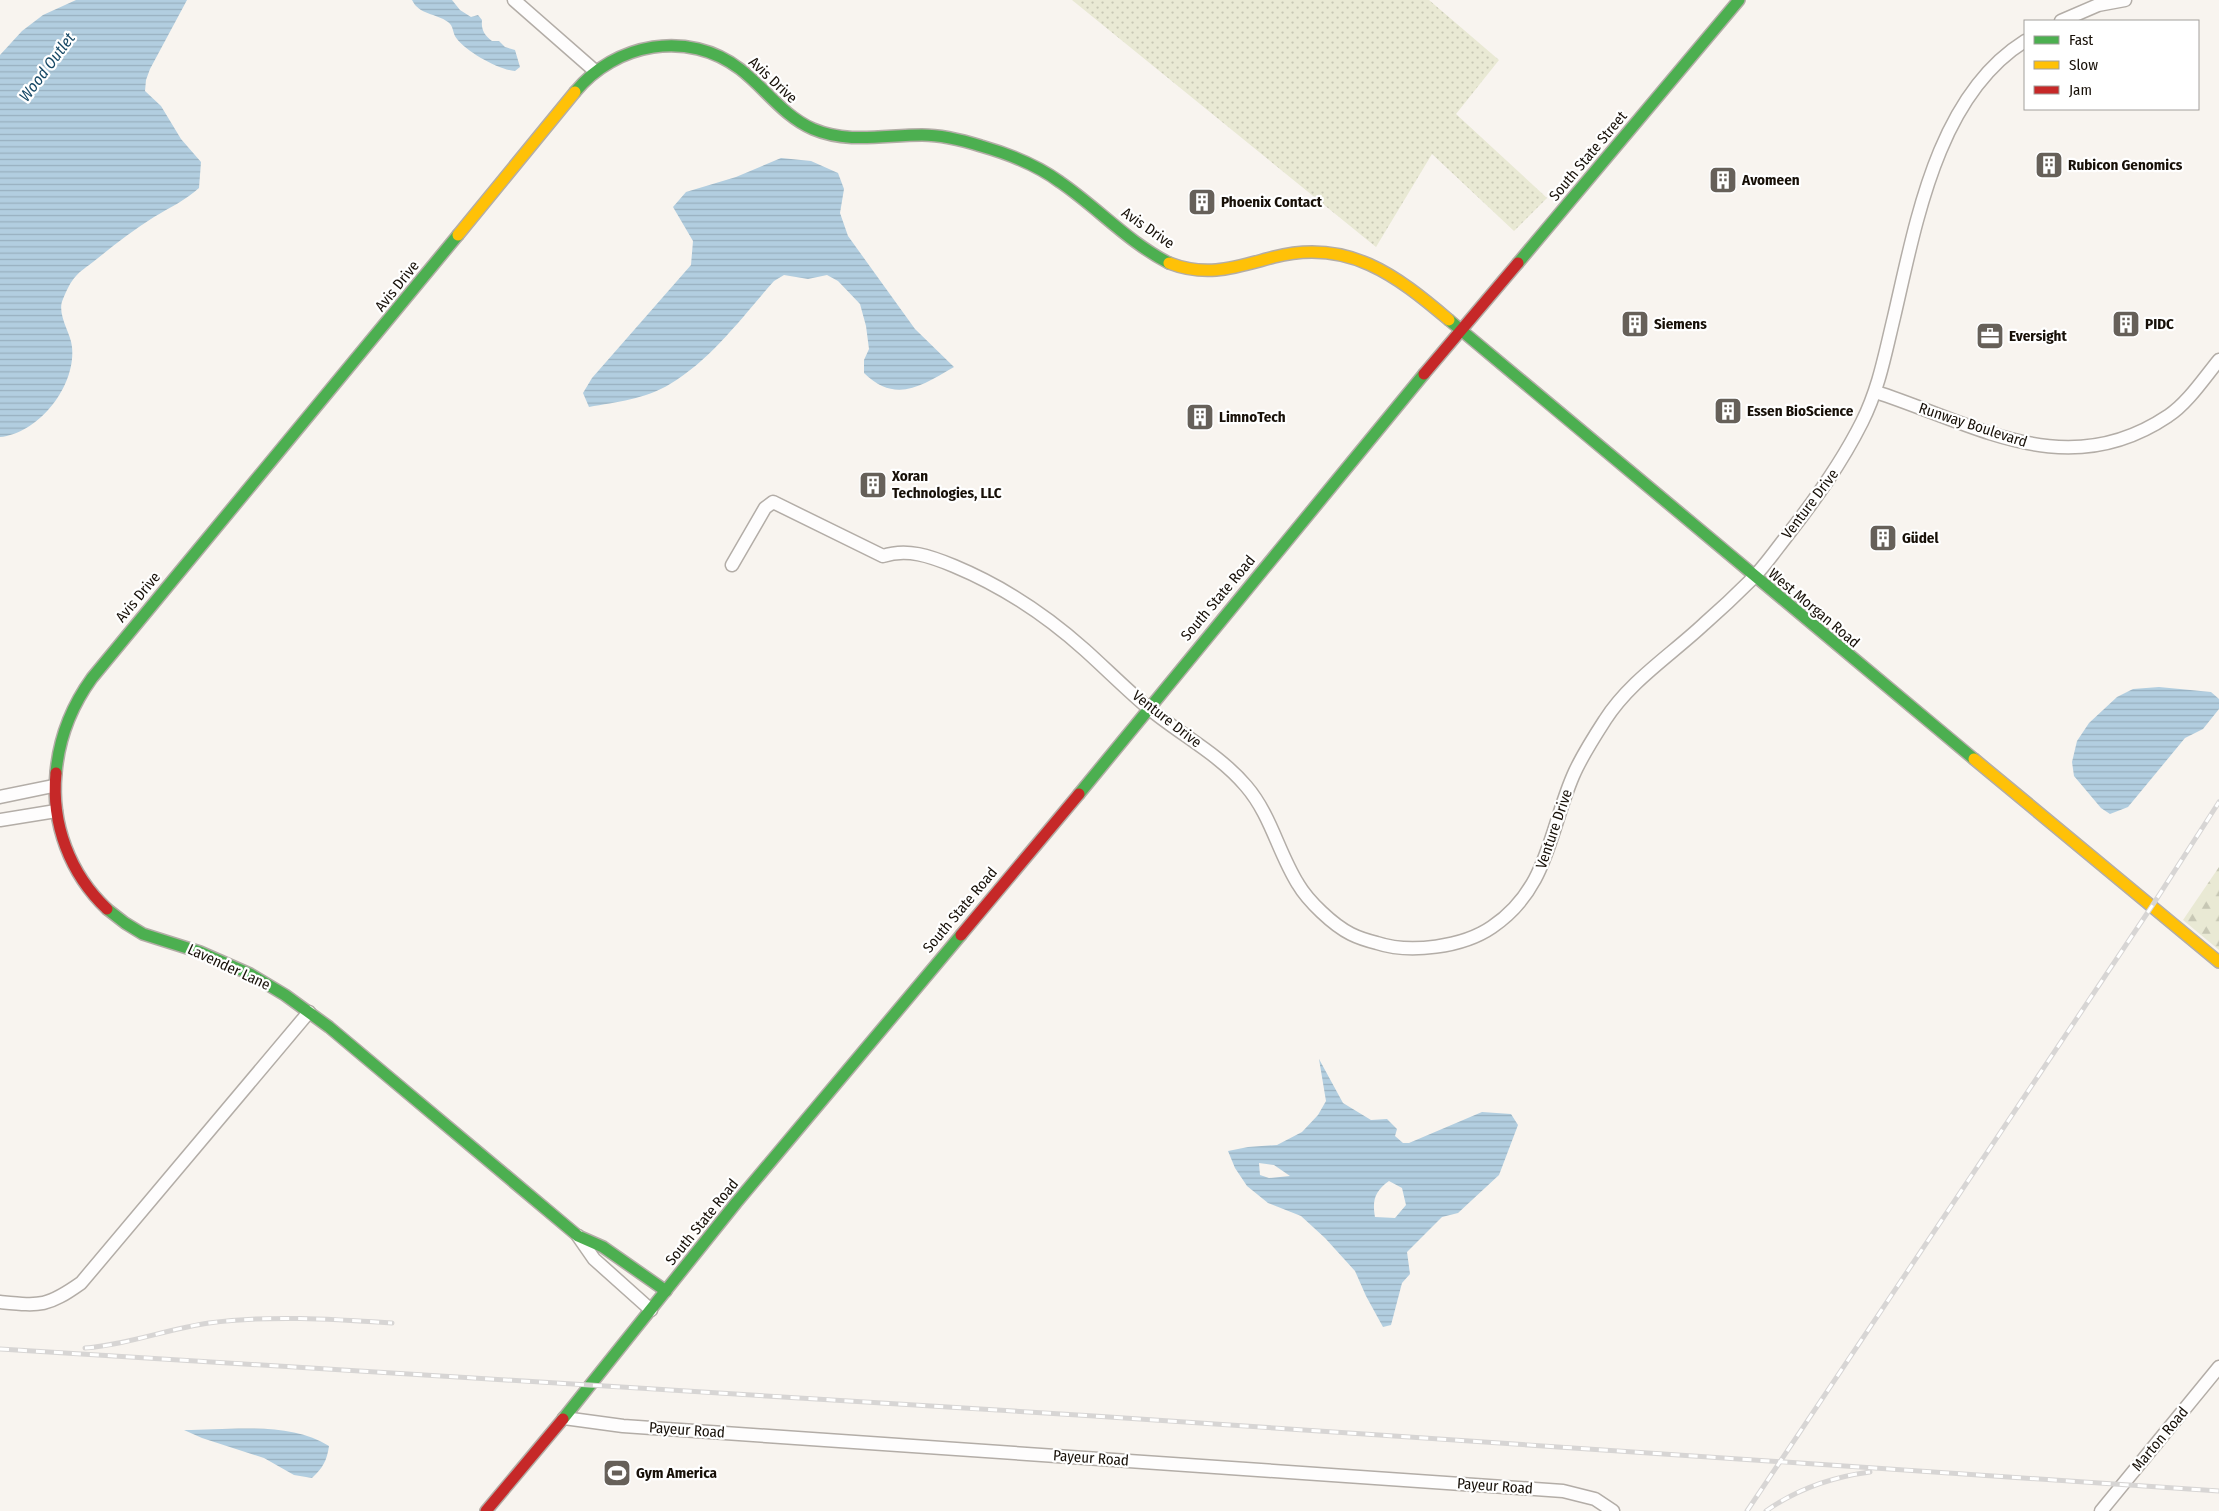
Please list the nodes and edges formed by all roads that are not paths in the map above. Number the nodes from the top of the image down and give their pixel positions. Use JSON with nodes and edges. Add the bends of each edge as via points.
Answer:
{"nodes":[{"id":1,"x":514,"y":0,"type":"edge"},
{"id":2,"x":1739,"y":0,"type":"edge"},
{"id":3,"x":2125,"y":0,"type":"edge"},
{"id":4,"x":2062,"y":20,"type":"edge"},
{"id":5,"x":2024,"y":42,"type":"edge"},
{"id":6,"x":594,"y":70,"type":"junction"},
{"id":7,"x":1460,"y":331,"type":"junction"},
{"id":8,"x":2219,"y":360,"type":"edge"},
{"id":9,"x":1876,"y":392,"type":"junction"},
{"id":10,"x":732,"y":565,"type":"dead end"},
{"id":11,"x":1754,"y":578,"type":"junction"},
{"id":12,"x":124,"y":638,"type":"joint"},
{"id":13,"x":1148,"y":708,"type":"junction"},
{"id":14,"x":53,"y":786,"type":"junction"},
{"id":15,"x":0,"y":797,"type":"edge"},
{"id":16,"x":56,"y":811,"type":"junction"},
{"id":17,"x":0,"y":820,"type":"edge"},
{"id":18,"x":2219,"y":962,"type":"edge"},
{"id":19,"x":309,"y":1012,"type":"junction"},
{"id":20,"x":578,"y":1236,"type":"junction"},
{"id":21,"x":666,"y":1291,"type":"junction"},
{"id":22,"x":0,"y":1302,"type":"edge"},
{"id":23,"x":650,"y":1310,"type":"junction"},
{"id":24,"x":2219,"y":1367,"type":"edge"},
{"id":25,"x":564,"y":1418,"type":"junction"},
{"id":26,"x":486,"y":1511,"type":"edge"},
{"id":27,"x":1612,"y":1511,"type":"edge"},
{"id":28,"x":2101,"y":1511,"type":"edge"}],
"edges":[{"from":1,"to":6,"type":"street"},
{"from":2,"to":7,"type":"street","name":"South State Street"},
{"from":3,"to":4,"type":"street","via":[[2098,5]]},
{"from":5,"to":9,"type":"street","name":"Venture Drive","via":[[1985,76],[1961,106],[1944,142],[1909,252]]},
{"from":6,"to":7,"type":"street","name":"Avis Drive","via":[[608,60],[644,48],[672,44],[699,49],[740,68],[790,116],[819,131],[852,138],[926,134],[966,142],[1040,168],[1082,197],[1133,240],[1160,258],[1192,270],[1232,269],[1284,254],[1329,253],[1378,267],[1409,288]]},
{"from":6,"to":12,"type":"street","name":"Avis Drive"},
{"from":7,"to":11,"type":"street","name":"West Morgan Road"},
{"from":7,"to":13,"type":"street","name":"South State Road"},
{"from":8,"to":9,"type":"street","name":"Runway Boulevard","via":[[2170,416],[2135,434],[2099,446],[2057,449],[2024,444]]},
{"from":9,"to":11,"type":"street","name":"Venture Drive","via":[[1837,469]]},
{"from":10,"to":13,"type":"street","name":"Venture Drive","via":[[765,508],[773,502],[883,556],[896,552],[916,553],[974,574],[1008,592],[1081,646]]},
{"from":11,"to":13,"type":"street","name":"Venture Drive","via":[[1628,692],[1608,716],[1574,772],[1540,872],[1524,898],[1491,928],[1459,942],[1418,949],[1384,946],[1350,933],[1320,910],[1299,887],[1266,816],[1250,790],[1224,762]]},
{"from":11,"to":18,"type":"street","name":"West Morgan Road"},
{"from":12,"to":14,"type":"street","name":"Lavender Lane","via":[[99,668],[70,712],[58,746]]},
{"from":13,"to":21,"type":"street","name":"South State Road"},
{"from":14,"to":15,"type":"street"},
{"from":14,"to":16,"type":"street","name":"Lavender Lane"},
{"from":16,"to":17,"type":"street"},
{"from":16,"to":19,"type":"street","name":"Lavender Lane","via":[[68,855],[88,888],[116,917],[152,938],[203,953],[267,983]]},
{"from":19,"to":20,"type":"street","name":"Lavender Lane"},
{"from":19,"to":22,"type":"street","via":[[81,1283],[48,1303]]},
{"from":20,"to":21,"type":"street","name":"Lavender Lane","via":[[603,1247]]},
{"from":20,"to":23,"type":"street","name":"Lavender Lane","via":[[594,1259]]},
{"from":21,"to":23,"type":"street","name":"South State Road"},
{"from":23,"to":25,"type":"street","name":"South State Road"},
{"from":24,"to":28,"type":"street","name":"Marton Road"},
{"from":25,"to":26,"type":"street","name":"South State Road"},
{"from":25,"to":27,"type":"street","name":"Payeur Road","via":[[632,1426],[1563,1491],[1595,1499]]}]}
